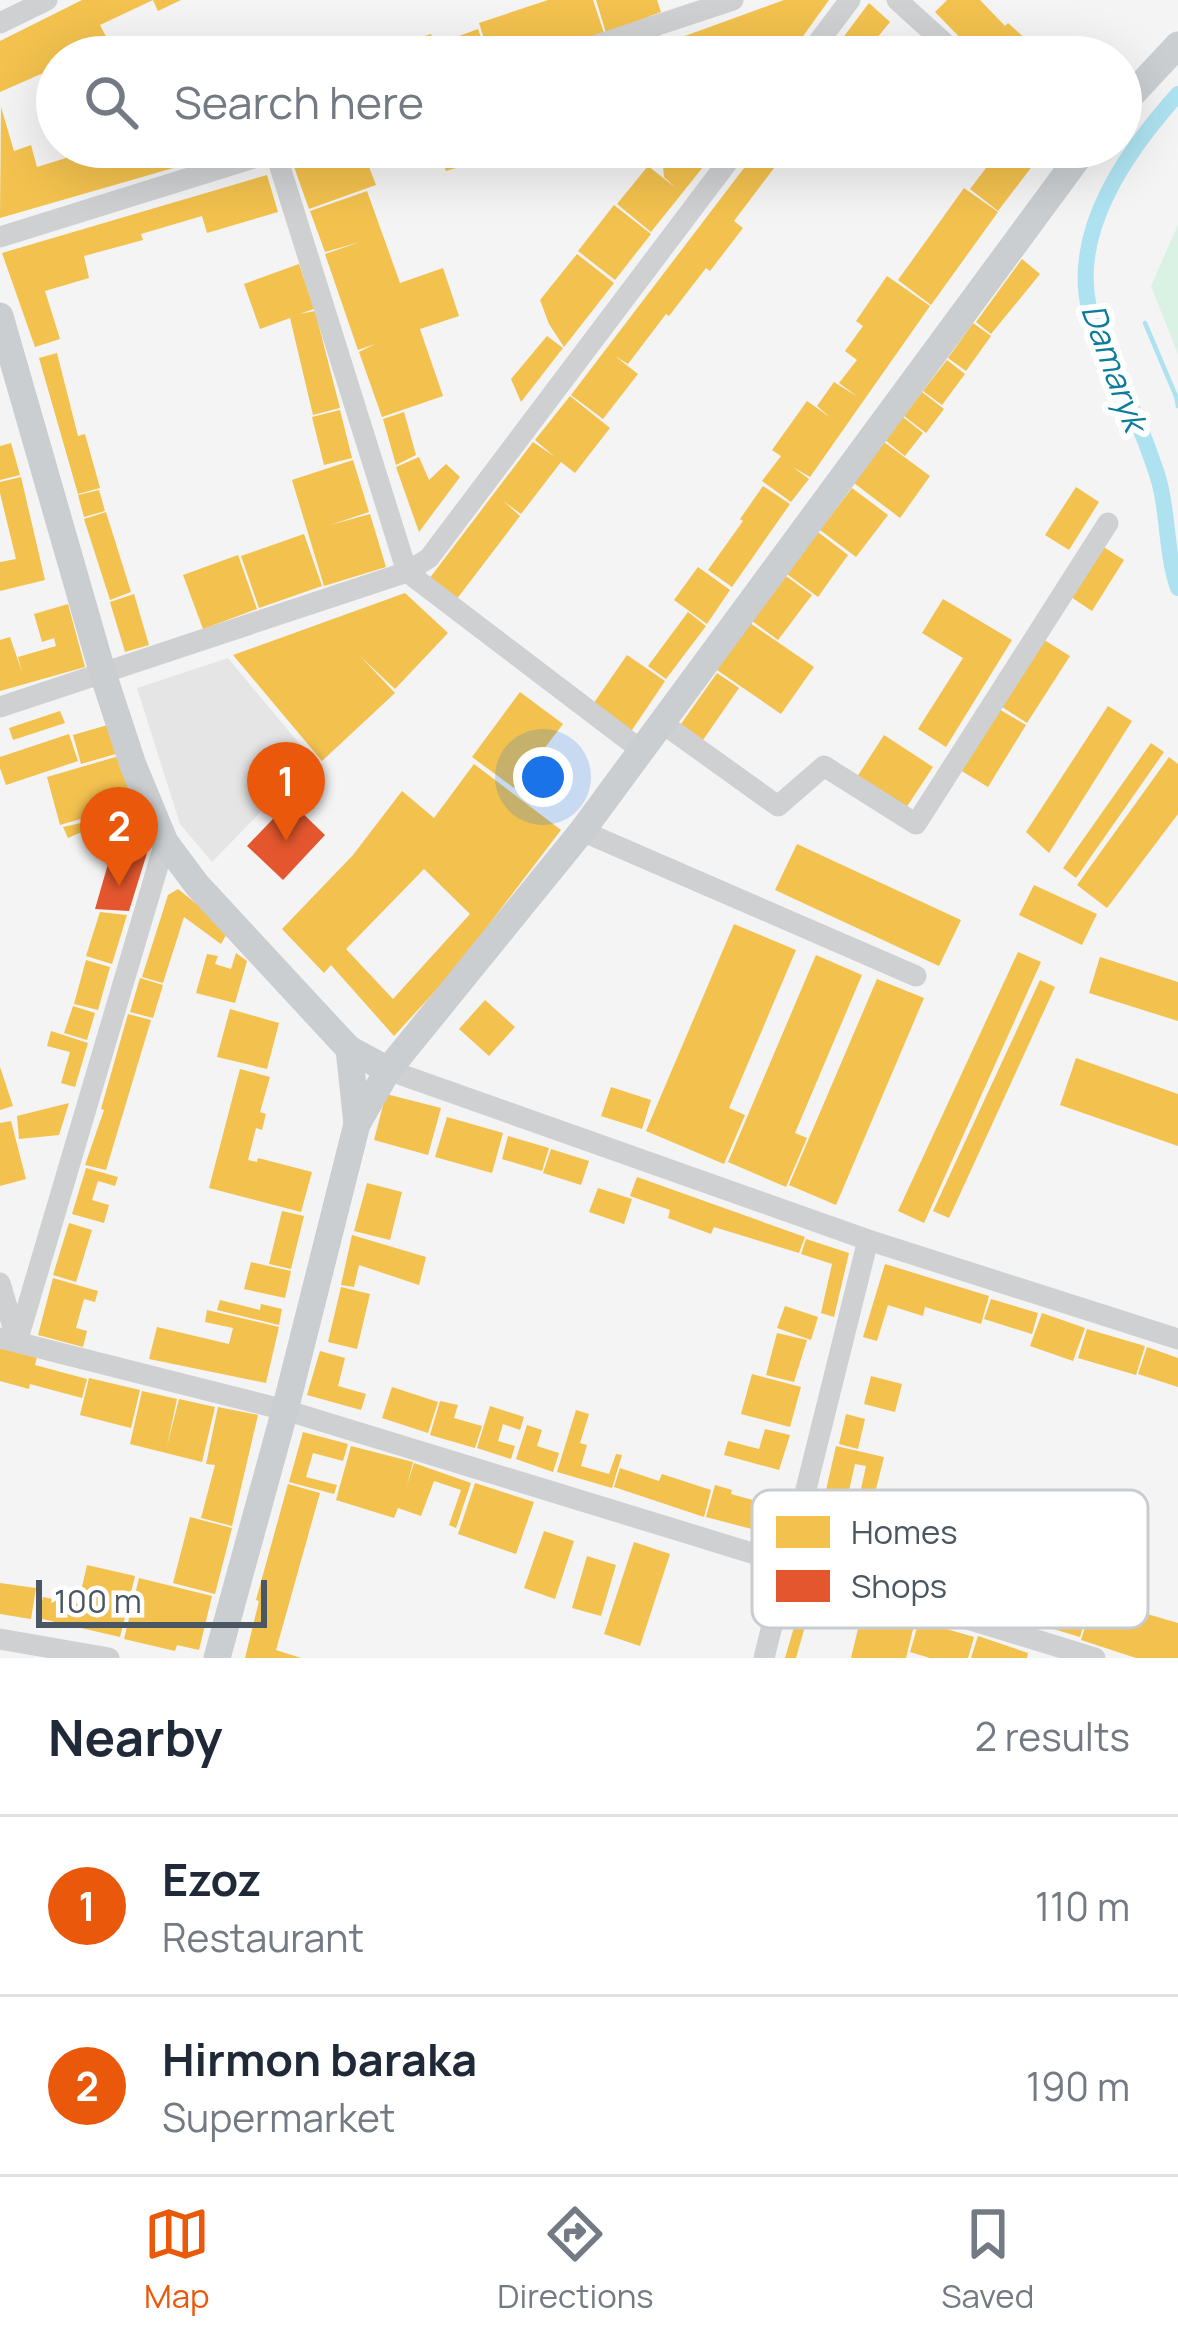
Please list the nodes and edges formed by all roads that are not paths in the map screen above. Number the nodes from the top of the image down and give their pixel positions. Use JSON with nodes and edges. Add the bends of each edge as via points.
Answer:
{"nodes":[{"id":1,"x":47,"y":0,"type":"edge"},
{"id":2,"x":733,"y":0,"type":"edge"},
{"id":3,"x":850,"y":0,"type":"edge"},
{"id":4,"x":897,"y":0,"type":"edge"},
{"id":5,"x":0,"y":22,"type":"edge"},
{"id":6,"x":624,"y":36,"type":"edge"},
{"id":7,"x":823,"y":36,"type":"edge"},
{"id":8,"x":937,"y":36,"type":"edge"},
{"id":9,"x":1178,"y":45,"type":"edge"},
{"id":10,"x":1142,"y":84,"type":"edge"},
{"id":11,"x":221,"y":168,"type":"edge"},
{"id":12,"x":288,"y":168,"type":"edge"},
{"id":13,"x":723,"y":168,"type":"edge"},
{"id":14,"x":1062,"y":168,"type":"edge"},
{"id":15,"x":0,"y":237,"type":"edge"},
{"id":16,"x":0,"y":316,"type":"edge"},
{"id":17,"x":1108,"y":523,"type":"dead end"},
{"id":18,"x":407,"y":572,"type":"junction"},
{"id":19,"x":103,"y":674,"type":"junction"},
{"id":20,"x":0,"y":707,"type":"edge"},
{"id":21,"x":662,"y":722,"type":"junction"},
{"id":22,"x":641,"y":750,"type":"junction"},
{"id":23,"x":582,"y":831,"type":"junction"},
{"id":24,"x":165,"y":842,"type":"junction"},
{"id":25,"x":916,"y":976,"type":"dead end"},
{"id":26,"x":349,"y":1048,"type":"junction"},
{"id":27,"x":388,"y":1070,"type":"junction"},
{"id":28,"x":357,"y":1124,"type":"junction"},
{"id":29,"x":868,"y":1240,"type":"junction"},
{"id":30,"x":0,"y":1283,"type":"edge"},
{"id":31,"x":1178,"y":1339,"type":"edge"},
{"id":32,"x":9,"y":1340,"type":"edge"},
{"id":33,"x":285,"y":1410,"type":"junction"},
{"id":34,"x":805,"y":1490,"type":"edge"},
{"id":35,"x":752,"y":1554,"type":"edge"},
{"id":36,"x":771,"y":1628,"type":"edge"},
{"id":37,"x":995,"y":1628,"type":"edge"},
{"id":38,"x":0,"y":1639,"type":"edge"},
{"id":39,"x":109,"y":1658,"type":"edge"},
{"id":40,"x":218,"y":1658,"type":"edge"},
{"id":41,"x":764,"y":1658,"type":"edge"},
{"id":42,"x":1095,"y":1658,"type":"edge"}],
"edges":[{"from":1,"to":5,"type":"street"},
{"from":2,"to":6,"type":"street"},
{"from":3,"to":7,"type":"street"},
{"from":4,"to":8,"type":"street"},
{"from":9,"to":10,"type":"main road"},
{"from":11,"to":15,"type":"street"},
{"from":12,"to":18,"type":"street"},
{"from":13,"to":18,"type":"street","via":[[429,558]]},
{"from":14,"to":21,"type":"main road"},
{"from":16,"to":19,"type":"main road"},
{"from":17,"to":21,"type":"street","via":[[916,824],[824,766],[778,806]]},
{"from":18,"to":19,"type":"street"},
{"from":18,"to":22,"type":"street"},
{"from":19,"to":20,"type":"street"},
{"from":19,"to":24,"type":"main road"},
{"from":21,"to":22,"type":"main road"},
{"from":22,"to":23,"type":"main road"},
{"from":23,"to":25,"type":"street"},
{"from":23,"to":27,"type":"main road"},
{"from":24,"to":26,"type":"main road"},
{"from":24,"to":32,"type":"street"},
{"from":26,"to":27,"type":"main road"},
{"from":26,"to":28,"type":"main road"},
{"from":27,"to":28,"type":"main road"},
{"from":27,"to":29,"type":"street"},
{"from":28,"to":33,"type":"main road"},
{"from":29,"to":31,"type":"street"},
{"from":29,"to":34,"type":"street"},
{"from":30,"to":32,"type":"street"},
{"from":32,"to":33,"type":"street"},
{"from":33,"to":35,"type":"street"},
{"from":33,"to":40,"type":"main road"},
{"from":36,"to":41,"type":"street"},
{"from":37,"to":42,"type":"street"},
{"from":38,"to":39,"type":"street"}]}
